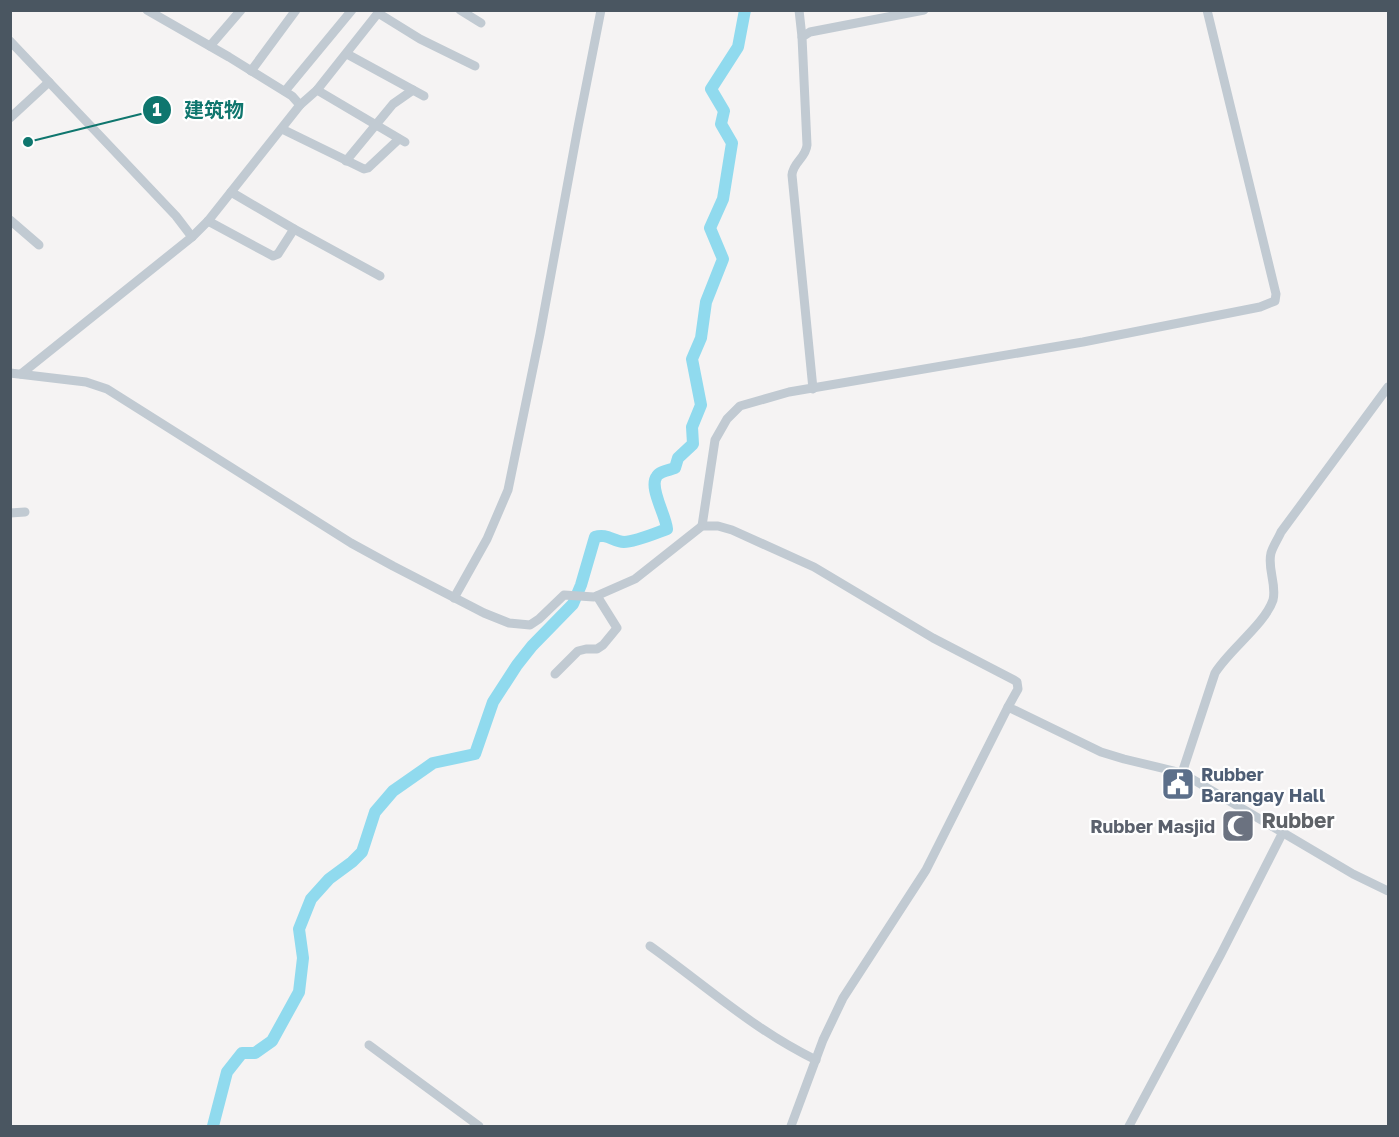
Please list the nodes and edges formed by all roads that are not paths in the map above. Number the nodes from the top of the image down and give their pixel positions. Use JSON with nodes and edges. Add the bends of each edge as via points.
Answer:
{"nodes":[{"id":1,"x":147,"y":10,"type":"edge"},
{"id":2,"x":242,"y":10,"type":"edge"},
{"id":3,"x":296,"y":10,"type":"edge"},
{"id":4,"x":352,"y":10,"type":"edge"},
{"id":5,"x":460,"y":10,"type":"edge"},
{"id":6,"x":602,"y":10,"type":"edge"},
{"id":7,"x":799,"y":10,"type":"edge"},
{"id":8,"x":924,"y":10,"type":"edge"},
{"id":9,"x":1207,"y":10,"type":"edge"},
{"id":10,"x":379,"y":12,"type":"edge"},
{"id":11,"x":481,"y":22,"type":"dead end"},
{"id":12,"x":802,"y":37,"type":"junction"},
{"id":13,"x":10,"y":41,"type":"edge"},
{"id":14,"x":210,"y":46,"type":"junction"},
{"id":15,"x":347,"y":54,"type":"junction"},
{"id":16,"x":476,"y":66,"type":"dead end"},
{"id":17,"x":250,"y":71,"type":"junction"},
{"id":18,"x":49,"y":82,"type":"junction"},
{"id":19,"x":317,"y":90,"type":"junction"},
{"id":20,"x":413,"y":90,"type":"junction"},
{"id":21,"x":285,"y":91,"type":"junction"},
{"id":22,"x":424,"y":96,"type":"dead end"},
{"id":23,"x":300,"y":105,"type":"junction"},
{"id":24,"x":10,"y":118,"type":"edge"},
{"id":25,"x":376,"y":124,"type":"junction"},
{"id":26,"x":282,"y":129,"type":"junction"},
{"id":27,"x":346,"y":161,"type":"junction"},
{"id":28,"x":231,"y":192,"type":"junction"},
{"id":29,"x":10,"y":220,"type":"edge"},
{"id":30,"x":208,"y":220,"type":"junction"},
{"id":31,"x":294,"y":229,"type":"junction"},
{"id":32,"x":192,"y":237,"type":"junction"},
{"id":33,"x":39,"y":245,"type":"dead end"},
{"id":34,"x":380,"y":276,"type":"dead end"},
{"id":35,"x":10,"y":373,"type":"edge"},
{"id":36,"x":21,"y":374,"type":"junction"},
{"id":37,"x":1389,"y":387,"type":"edge"},
{"id":38,"x":813,"y":389,"type":"junction"},
{"id":39,"x":25,"y":512,"type":"dead end"},
{"id":40,"x":10,"y":513,"type":"edge"},
{"id":41,"x":702,"y":526,"type":"junction"},
{"id":42,"x":597,"y":596,"type":"junction"},
{"id":43,"x":454,"y":598,"type":"junction"},
{"id":44,"x":555,"y":674,"type":"dead end"},
{"id":45,"x":1008,"y":707,"type":"junction"},
{"id":46,"x":1182,"y":773,"type":"junction"},
{"id":47,"x":1283,"y":832,"type":"junction"},
{"id":48,"x":1389,"y":891,"type":"edge"},
{"id":49,"x":650,"y":946,"type":"dead end"},
{"id":50,"x":369,"y":1045,"type":"dead end"},
{"id":51,"x":816,"y":1060,"type":"junction"},
{"id":52,"x":479,"y":1126,"type":"edge"},
{"id":53,"x":791,"y":1126,"type":"edge"},
{"id":54,"x":1129,"y":1126,"type":"edge"}],
"edges":[{"from":1,"to":14,"type":"street"},
{"from":2,"to":14,"type":"street"},
{"from":3,"to":17,"type":"street"},
{"from":4,"to":21,"type":"street"},
{"from":5,"to":11,"type":"street"},
{"from":6,"to":43,"type":"street","via":[[508,490],[487,539]]},
{"from":7,"to":12,"type":"street"},
{"from":8,"to":12,"type":"street","via":[[810,32]]},
{"from":9,"to":38,"type":"street","via":[[1262,232],[1275,301],[1175,325]]},
{"from":10,"to":15,"type":"street"},
{"from":10,"to":16,"type":"street","via":[[420,39]]},
{"from":12,"to":38,"type":"street","via":[[807,145],[806,154],[794,167],[792,176]]},
{"from":13,"to":18,"type":"street"},
{"from":14,"to":17,"type":"street"},
{"from":15,"to":19,"type":"street"},
{"from":15,"to":20,"type":"street"},
{"from":17,"to":21,"type":"street"},
{"from":18,"to":24,"type":"street"},
{"from":18,"to":32,"type":"street"},
{"from":19,"to":23,"type":"street"},
{"from":19,"to":25,"type":"street"},
{"from":20,"to":22,"type":"street"},
{"from":20,"to":25,"type":"street","via":[[393,104]]},
{"from":21,"to":23,"type":"street"},
{"from":23,"to":26,"type":"street"},
{"from":25,"to":27,"type":"street"},
{"from":25,"to":27,"type":"street","via":[[402,140],[368,168]]},
{"from":26,"to":27,"type":"street"},
{"from":26,"to":28,"type":"street"},
{"from":28,"to":30,"type":"street"},
{"from":28,"to":31,"type":"street"},
{"from":29,"to":33,"type":"street"},
{"from":30,"to":31,"type":"street","via":[[273,256]]},
{"from":30,"to":32,"type":"street"},
{"from":31,"to":34,"type":"street"},
{"from":32,"to":36,"type":"street"},
{"from":35,"to":36,"type":"street"},
{"from":36,"to":43,"type":"street","via":[[86,382],[107,389],[351,543]]},
{"from":37,"to":46,"type":"street","via":[[1281,532],[1270,556],[1272,601],[1215,673]]},
{"from":38,"to":41,"type":"street","via":[[740,406],[727,418],[714,440]]},
{"from":39,"to":40,"type":"street"},
{"from":41,"to":42,"type":"street","via":[[644,573]]},
{"from":41,"to":45,"type":"street","via":[[732,530],[814,567],[933,638],[1014,680],[1018,689]]},
{"from":42,"to":43,"type":"street","via":[[561,596],[539,620],[523,626],[499,620]]},
{"from":42,"to":44,"type":"street","via":[[617,628],[603,645],[578,651]]},
{"from":45,"to":46,"type":"street","via":[[1101,752]]},
{"from":45,"to":51,"type":"street","via":[[926,870],[846,993]]},
{"from":46,"to":47,"type":"street"},
{"from":47,"to":48,"type":"street"},
{"from":47,"to":54,"type":"street"},
{"from":49,"to":51,"type":"street","via":[[760,1028]]},
{"from":50,"to":52,"type":"street"},
{"from":51,"to":53,"type":"street"}]}
